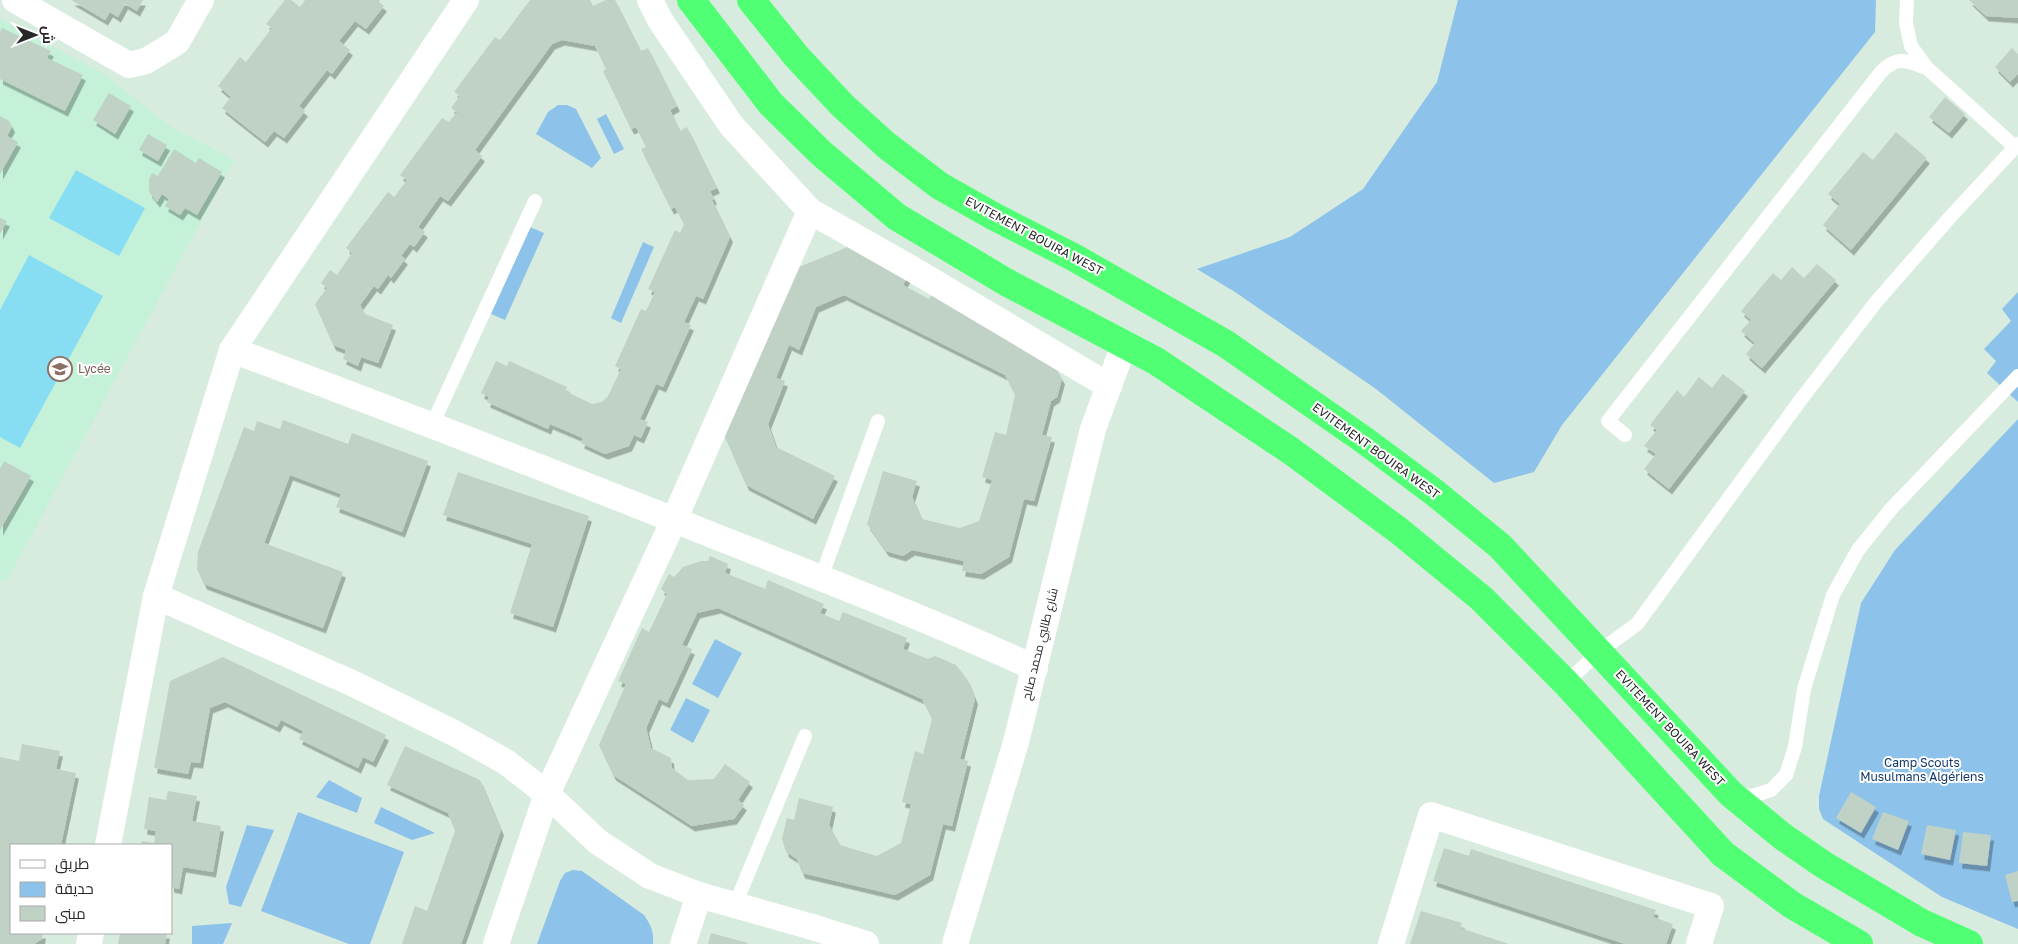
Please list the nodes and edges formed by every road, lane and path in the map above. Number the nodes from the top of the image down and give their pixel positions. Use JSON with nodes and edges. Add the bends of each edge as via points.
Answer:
{"nodes":[{"id":1,"x":15,"y":0,"type":"edge"},
{"id":2,"x":201,"y":0,"type":"edge"},
{"id":3,"x":466,"y":0,"type":"edge"},
{"id":4,"x":650,"y":0,"type":"edge"},
{"id":5,"x":691,"y":0,"type":"edge"},
{"id":6,"x":751,"y":0,"type":"edge"},
{"id":7,"x":1906,"y":0,"type":"edge"},
{"id":8,"x":1927,"y":68,"type":"junction"},
{"id":9,"x":2016,"y":146,"type":"edge"},
{"id":10,"x":535,"y":201,"type":"dead end"},
{"id":11,"x":810,"y":211,"type":"junction"},
{"id":12,"x":1124,"y":345,"type":"junction"},
{"id":13,"x":232,"y":350,"type":"junction"},
{"id":14,"x":2018,"y":376,"type":"edge"},
{"id":15,"x":1109,"y":386,"type":"junction"},
{"id":16,"x":878,"y":421,"type":"dead end"},
{"id":17,"x":432,"y":425,"type":"junction"},
{"id":18,"x":1625,"y":436,"type":"dead end"},
{"id":19,"x":674,"y":520,"type":"junction"},
{"id":20,"x":821,"y":578,"type":"junction"},
{"id":21,"x":156,"y":596,"type":"junction"},
{"id":22,"x":1600,"y":651,"type":"junction"},
{"id":23,"x":1035,"y":668,"type":"junction"},
{"id":24,"x":1566,"y":683,"type":"junction"},
{"id":25,"x":805,"y":736,"type":"dead end"},
{"id":26,"x":547,"y":794,"type":"junction"},
{"id":27,"x":1731,"y":794,"type":"junction"},
{"id":28,"x":108,"y":844,"type":"edge"},
{"id":29,"x":698,"y":895,"type":"junction"},
{"id":30,"x":735,"y":905,"type":"junction"},
{"id":31,"x":851,"y":942,"type":"edge"},
{"id":32,"x":496,"y":944,"type":"edge"},
{"id":33,"x":683,"y":944,"type":"edge"},
{"id":34,"x":955,"y":944,"type":"edge"},
{"id":35,"x":1391,"y":944,"type":"edge"},
{"id":36,"x":1699,"y":944,"type":"edge"},
{"id":37,"x":1859,"y":944,"type":"edge"},
{"id":38,"x":1969,"y":944,"type":"edge"}],
"edges":[{"from":1,"to":2,"type":"street","via":[[129,65],[146,61],[177,42]]},
{"from":3,"to":13,"type":"street"},
{"from":4,"to":11,"type":"street","via":[[660,20],[731,124]]},
{"from":5,"to":12,"type":"highway","via":[[771,104],[822,154],[897,217],[1006,282]]},
{"from":6,"to":22,"type":"highway","name":"EVITEMENT BOUIRA WEST","via":[[797,57],[843,106],[940,186],[1226,344],[1364,440],[1500,546]]},
{"from":7,"to":8,"type":"lane","via":[[1911,46]]},
{"from":8,"to":9,"type":"lane"},
{"from":8,"to":18,"type":"lane","via":[[1905,61],[1891,62],[1881,72],[1608,421]]},
{"from":9,"to":22,"type":"lane","via":[[1876,302],[1637,624]]},
{"from":10,"to":17,"type":"lane"},
{"from":11,"to":15,"type":"street"},
{"from":11,"to":19,"type":"street"},
{"from":12,"to":15,"type":"street","name":"شارع طالبي محمد صالح"},
{"from":12,"to":24,"type":"highway","via":[[1156,361],[1213,398],[1398,530],[1482,598]]},
{"from":13,"to":17,"type":"street"},
{"from":13,"to":21,"type":"street"},
{"from":14,"to":27,"type":"lane","via":[[1891,509],[1858,550],[1833,595],[1804,689],[1795,747],[1786,776],[1772,790],[1752,796]]},
{"from":15,"to":23,"type":"street","name":"شارع طالبي محمد صالح","via":[[1093,429]]},
{"from":16,"to":20,"type":"lane"},
{"from":17,"to":19,"type":"street"},
{"from":19,"to":20,"type":"street"},
{"from":19,"to":26,"type":"street"},
{"from":20,"to":23,"type":"street"},
{"from":21,"to":26,"type":"street","via":[[454,732],[506,762]]},
{"from":21,"to":28,"type":"street"},
{"from":22,"to":24,"type":"lane"},
{"from":22,"to":27,"type":"highway","name":"EVITEMENT BOUIRA WEST"},
{"from":23,"to":34,"type":"street","name":"شارع طالبي محمد صالح"},
{"from":24,"to":37,"type":"highway","via":[[1723,854],[1792,905]]},
{"from":25,"to":30,"type":"lane"},
{"from":26,"to":29,"type":"street","via":[[605,847],[650,876]]},
{"from":26,"to":32,"type":"street"},
{"from":27,"to":38,"type":"highway","name":"EVITEMENT BOUIRA WEST","via":[[1824,865],[1922,923]]},
{"from":29,"to":30,"type":"street"},
{"from":29,"to":33,"type":"street"},
{"from":30,"to":31,"type":"street"},
{"from":35,"to":36,"type":"street","via":[[1431,815],[1711,906]]}]}
